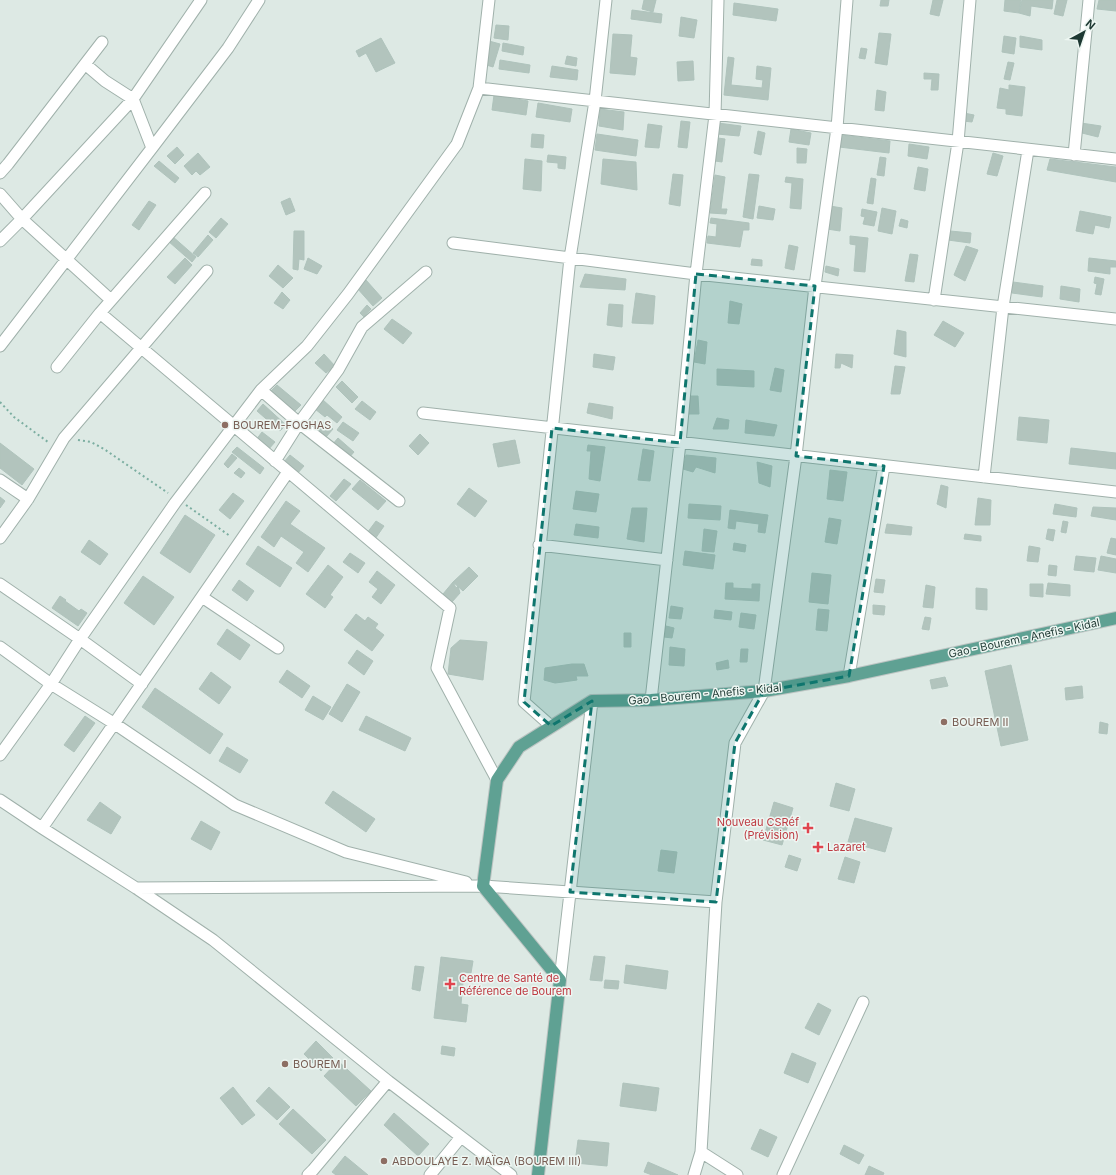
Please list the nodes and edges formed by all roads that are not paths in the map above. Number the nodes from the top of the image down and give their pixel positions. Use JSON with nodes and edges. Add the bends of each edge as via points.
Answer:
{"nodes":[{"id":1,"x":201,"y":0,"type":"edge"},
{"id":2,"x":260,"y":0,"type":"edge"},
{"id":3,"x":489,"y":0,"type":"edge"},
{"id":4,"x":606,"y":0,"type":"edge"},
{"id":5,"x":718,"y":0,"type":"edge"},
{"id":6,"x":847,"y":0,"type":"edge"},
{"id":7,"x":970,"y":0,"type":"edge"},
{"id":8,"x":1089,"y":0,"type":"edge"},
{"id":9,"x":102,"y":42,"type":"dead end"},
{"id":10,"x":85,"y":64,"type":"junction"},
{"id":11,"x":479,"y":88,"type":"junction"},
{"id":12,"x":133,"y":99,"type":"junction"},
{"id":13,"x":595,"y":101,"type":"junction"},
{"id":14,"x":715,"y":115,"type":"junction"},
{"id":15,"x":837,"y":128,"type":"junction"},
{"id":16,"x":958,"y":142,"type":"junction"},
{"id":17,"x":152,"y":148,"type":"junction"},
{"id":18,"x":1028,"y":150,"type":"junction"},
{"id":19,"x":1074,"y":155,"type":"junction"},
{"id":20,"x":1116,"y":160,"type":"edge"},
{"id":21,"x":0,"y":173,"type":"edge"},
{"id":22,"x":205,"y":193,"type":"dead end"},
{"id":23,"x":0,"y":194,"type":"edge"},
{"id":24,"x":22,"y":219,"type":"junction"},
{"id":25,"x":0,"y":241,"type":"edge"},
{"id":26,"x":453,"y":243,"type":"dead end"},
{"id":27,"x":570,"y":258,"type":"junction"},
{"id":28,"x":66,"y":260,"type":"junction"},
{"id":29,"x":206,"y":272,"type":"dead end"},
{"id":30,"x":426,"y":272,"type":"dead end"},
{"id":31,"x":696,"y":274,"type":"junction"},
{"id":32,"x":815,"y":286,"type":"junction"},
{"id":33,"x":111,"y":300,"type":"junction"},
{"id":34,"x":934,"y":300,"type":"junction"},
{"id":35,"x":1003,"y":307,"type":"junction"},
{"id":36,"x":100,"y":313,"type":"junction"},
{"id":37,"x":1116,"y":319,"type":"edge"},
{"id":38,"x":0,"y":346,"type":"edge"},
{"id":39,"x":142,"y":348,"type":"junction"},
{"id":40,"x":57,"y":367,"type":"dead end"},
{"id":41,"x":260,"y":390,"type":"junction"},
{"id":42,"x":423,"y":413,"type":"dead end"},
{"id":43,"x":299,"y":423,"type":"junction"},
{"id":44,"x":234,"y":425,"type":"junction"},
{"id":45,"x":552,"y":428,"type":"junction"},
{"id":46,"x":680,"y":443,"type":"junction"},
{"id":47,"x":796,"y":456,"type":"junction"},
{"id":48,"x":275,"y":461,"type":"junction"},
{"id":49,"x":884,"y":466,"type":"junction"},
{"id":50,"x":288,"y":472,"type":"junction"},
{"id":51,"x":984,"y":477,"type":"junction"},
{"id":52,"x":0,"y":480,"type":"edge"},
{"id":53,"x":1116,"y":492,"type":"edge"},
{"id":54,"x":28,"y":499,"type":"junction"},
{"id":55,"x":399,"y":501,"type":"dead end"},
{"id":56,"x":0,"y":538,"type":"edge"},
{"id":57,"x":539,"y":546,"type":"junction"},
{"id":58,"x":667,"y":560,"type":"junction"},
{"id":59,"x":0,"y":584,"type":"edge"},
{"id":60,"x":202,"y":597,"type":"junction"},
{"id":61,"x":1116,"y":618,"type":"edge"},
{"id":62,"x":80,"y":638,"type":"junction"},
{"id":63,"x":0,"y":647,"type":"edge"},
{"id":64,"x":278,"y":648,"type":"dead end"},
{"id":65,"x":849,"y":676,"type":"junction"},
{"id":66,"x":51,"y":684,"type":"junction"},
{"id":67,"x":142,"y":684,"type":"junction"},
{"id":68,"x":764,"y":691,"type":"junction"},
{"id":69,"x":651,"y":700,"type":"junction"},
{"id":70,"x":592,"y":701,"type":"junction"},
{"id":71,"x":115,"y":724,"type":"junction"},
{"id":72,"x":551,"y":726,"type":"junction"},
{"id":73,"x":0,"y":755,"type":"edge"},
{"id":74,"x":497,"y":780,"type":"junction"},
{"id":75,"x":0,"y":800,"type":"edge"},
{"id":76,"x":42,"y":828,"type":"junction"},
{"id":77,"x":483,"y":886,"type":"junction"},
{"id":78,"x":136,"y":888,"type":"junction"},
{"id":79,"x":570,"y":892,"type":"junction"},
{"id":80,"x":716,"y":902,"type":"junction"},
{"id":81,"x":560,"y":980,"type":"junction"},
{"id":82,"x":863,"y":1002,"type":"dead end"},
{"id":83,"x":388,"y":1081,"type":"junction"},
{"id":84,"x":461,"y":1137,"type":"junction"},
{"id":85,"x":701,"y":1152,"type":"junction"},
{"id":86,"x":313,"y":1173,"type":"edge"},
{"id":87,"x":430,"y":1175,"type":"edge"},
{"id":88,"x":511,"y":1175,"type":"edge"},
{"id":89,"x":538,"y":1175,"type":"edge"},
{"id":90,"x":694,"y":1175,"type":"edge"},
{"id":91,"x":736,"y":1175,"type":"edge"},
{"id":92,"x":783,"y":1175,"type":"edge"}],
"edges":[{"from":1,"to":12,"type":"street"},
{"from":2,"to":17,"type":"street","via":[[228,48]]},
{"from":3,"to":11,"type":"street"},
{"from":4,"to":13,"type":"street"},
{"from":5,"to":14,"type":"street"},
{"from":6,"to":15,"type":"street"},
{"from":7,"to":16,"type":"street"},
{"from":8,"to":19,"type":"street"},
{"from":9,"to":10,"type":"street"},
{"from":10,"to":12,"type":"street"},
{"from":10,"to":21,"type":"street"},
{"from":11,"to":13,"type":"street"},
{"from":11,"to":41,"type":"street","via":[[457,144],[308,346]]},
{"from":12,"to":17,"type":"street"},
{"from":12,"to":24,"type":"street"},
{"from":13,"to":14,"type":"street"},
{"from":13,"to":27,"type":"street"},
{"from":14,"to":15,"type":"street"},
{"from":14,"to":31,"type":"street"},
{"from":15,"to":16,"type":"street"},
{"from":15,"to":32,"type":"street"},
{"from":16,"to":18,"type":"street"},
{"from":16,"to":34,"type":"street"},
{"from":17,"to":28,"type":"street"},
{"from":18,"to":19,"type":"street"},
{"from":18,"to":35,"type":"street"},
{"from":19,"to":20,"type":"street"},
{"from":22,"to":33,"type":"street"},
{"from":23,"to":24,"type":"street"},
{"from":24,"to":25,"type":"street"},
{"from":24,"to":28,"type":"street"},
{"from":26,"to":27,"type":"street"},
{"from":27,"to":31,"type":"street"},
{"from":27,"to":45,"type":"street"},
{"from":28,"to":33,"type":"street"},
{"from":28,"to":38,"type":"street"},
{"from":29,"to":39,"type":"street"},
{"from":30,"to":43,"type":"street","via":[[362,327],[338,370]]},
{"from":31,"to":32,"type":"street"},
{"from":31,"to":46,"type":"street"},
{"from":32,"to":34,"type":"street"},
{"from":32,"to":47,"type":"street"},
{"from":33,"to":36,"type":"street"},
{"from":34,"to":35,"type":"street"},
{"from":35,"to":37,"type":"street"},
{"from":35,"to":51,"type":"street"},
{"from":36,"to":39,"type":"street"},
{"from":36,"to":40,"type":"street"},
{"from":39,"to":44,"type":"street"},
{"from":39,"to":54,"type":"street","via":[[64,438]]},
{"from":41,"to":43,"type":"street"},
{"from":41,"to":44,"type":"street"},
{"from":42,"to":45,"type":"street"},
{"from":43,"to":48,"type":"street"},
{"from":43,"to":55,"type":"street"},
{"from":44,"to":48,"type":"street"},
{"from":44,"to":62,"type":"street","via":[[178,499]]},
{"from":45,"to":46,"type":"street"},
{"from":45,"to":57,"type":"street"},
{"from":46,"to":47,"type":"street"},
{"from":46,"to":58,"type":"street"},
{"from":47,"to":49,"type":"street"},
{"from":47,"to":68,"type":"street"},
{"from":48,"to":50,"type":"street"},
{"from":49,"to":51,"type":"street"},
{"from":49,"to":65,"type":"street"},
{"from":50,"to":60,"type":"street"},
{"from":50,"to":74,"type":"street","via":[[450,608],[437,668]]},
{"from":51,"to":53,"type":"street"},
{"from":52,"to":54,"type":"street"},
{"from":54,"to":56,"type":"street"},
{"from":57,"to":58,"type":"street"},
{"from":57,"to":72,"type":"street","via":[[524,702]]},
{"from":58,"to":69,"type":"street"},
{"from":59,"to":62,"type":"street"},
{"from":60,"to":64,"type":"street"},
{"from":60,"to":67,"type":"street"},
{"from":61,"to":65,"type":"main road","name":"Gao - Bourem - Anefis - Kidal"},
{"from":62,"to":66,"type":"street"},
{"from":62,"to":67,"type":"street"},
{"from":63,"to":66,"type":"street"},
{"from":65,"to":68,"type":"main road","name":"Gao - Bourem - Anefis - Kidal"},
{"from":66,"to":71,"type":"street"},
{"from":66,"to":73,"type":"street"},
{"from":67,"to":71,"type":"street"},
{"from":68,"to":69,"type":"main road","name":"Gao - Bourem - Anefis - Kidal"},
{"from":68,"to":80,"type":"street","via":[[735,743]]},
{"from":69,"to":70,"type":"main road","name":"Gao - Bourem - Anefis - Kidal"},
{"from":70,"to":72,"type":"main road"},
{"from":70,"to":79,"type":"street"},
{"from":71,"to":76,"type":"street"},
{"from":71,"to":77,"type":"street","via":[[235,805],[346,852]]},
{"from":72,"to":74,"type":"main road","via":[[518,747]]},
{"from":74,"to":77,"type":"main road"},
{"from":75,"to":76,"type":"street"},
{"from":76,"to":78,"type":"street"},
{"from":77,"to":78,"type":"street"},
{"from":77,"to":79,"type":"street"},
{"from":77,"to":81,"type":"main road"},
{"from":78,"to":83,"type":"street","via":[[213,940]]},
{"from":79,"to":80,"type":"street"},
{"from":79,"to":81,"type":"street"},
{"from":80,"to":85,"type":"street"},
{"from":81,"to":89,"type":"main road"},
{"from":82,"to":92,"type":"street"},
{"from":83,"to":84,"type":"street"},
{"from":83,"to":86,"type":"street"},
{"from":84,"to":87,"type":"street"},
{"from":84,"to":88,"type":"street"},
{"from":85,"to":90,"type":"street"},
{"from":85,"to":91,"type":"street"}]}
